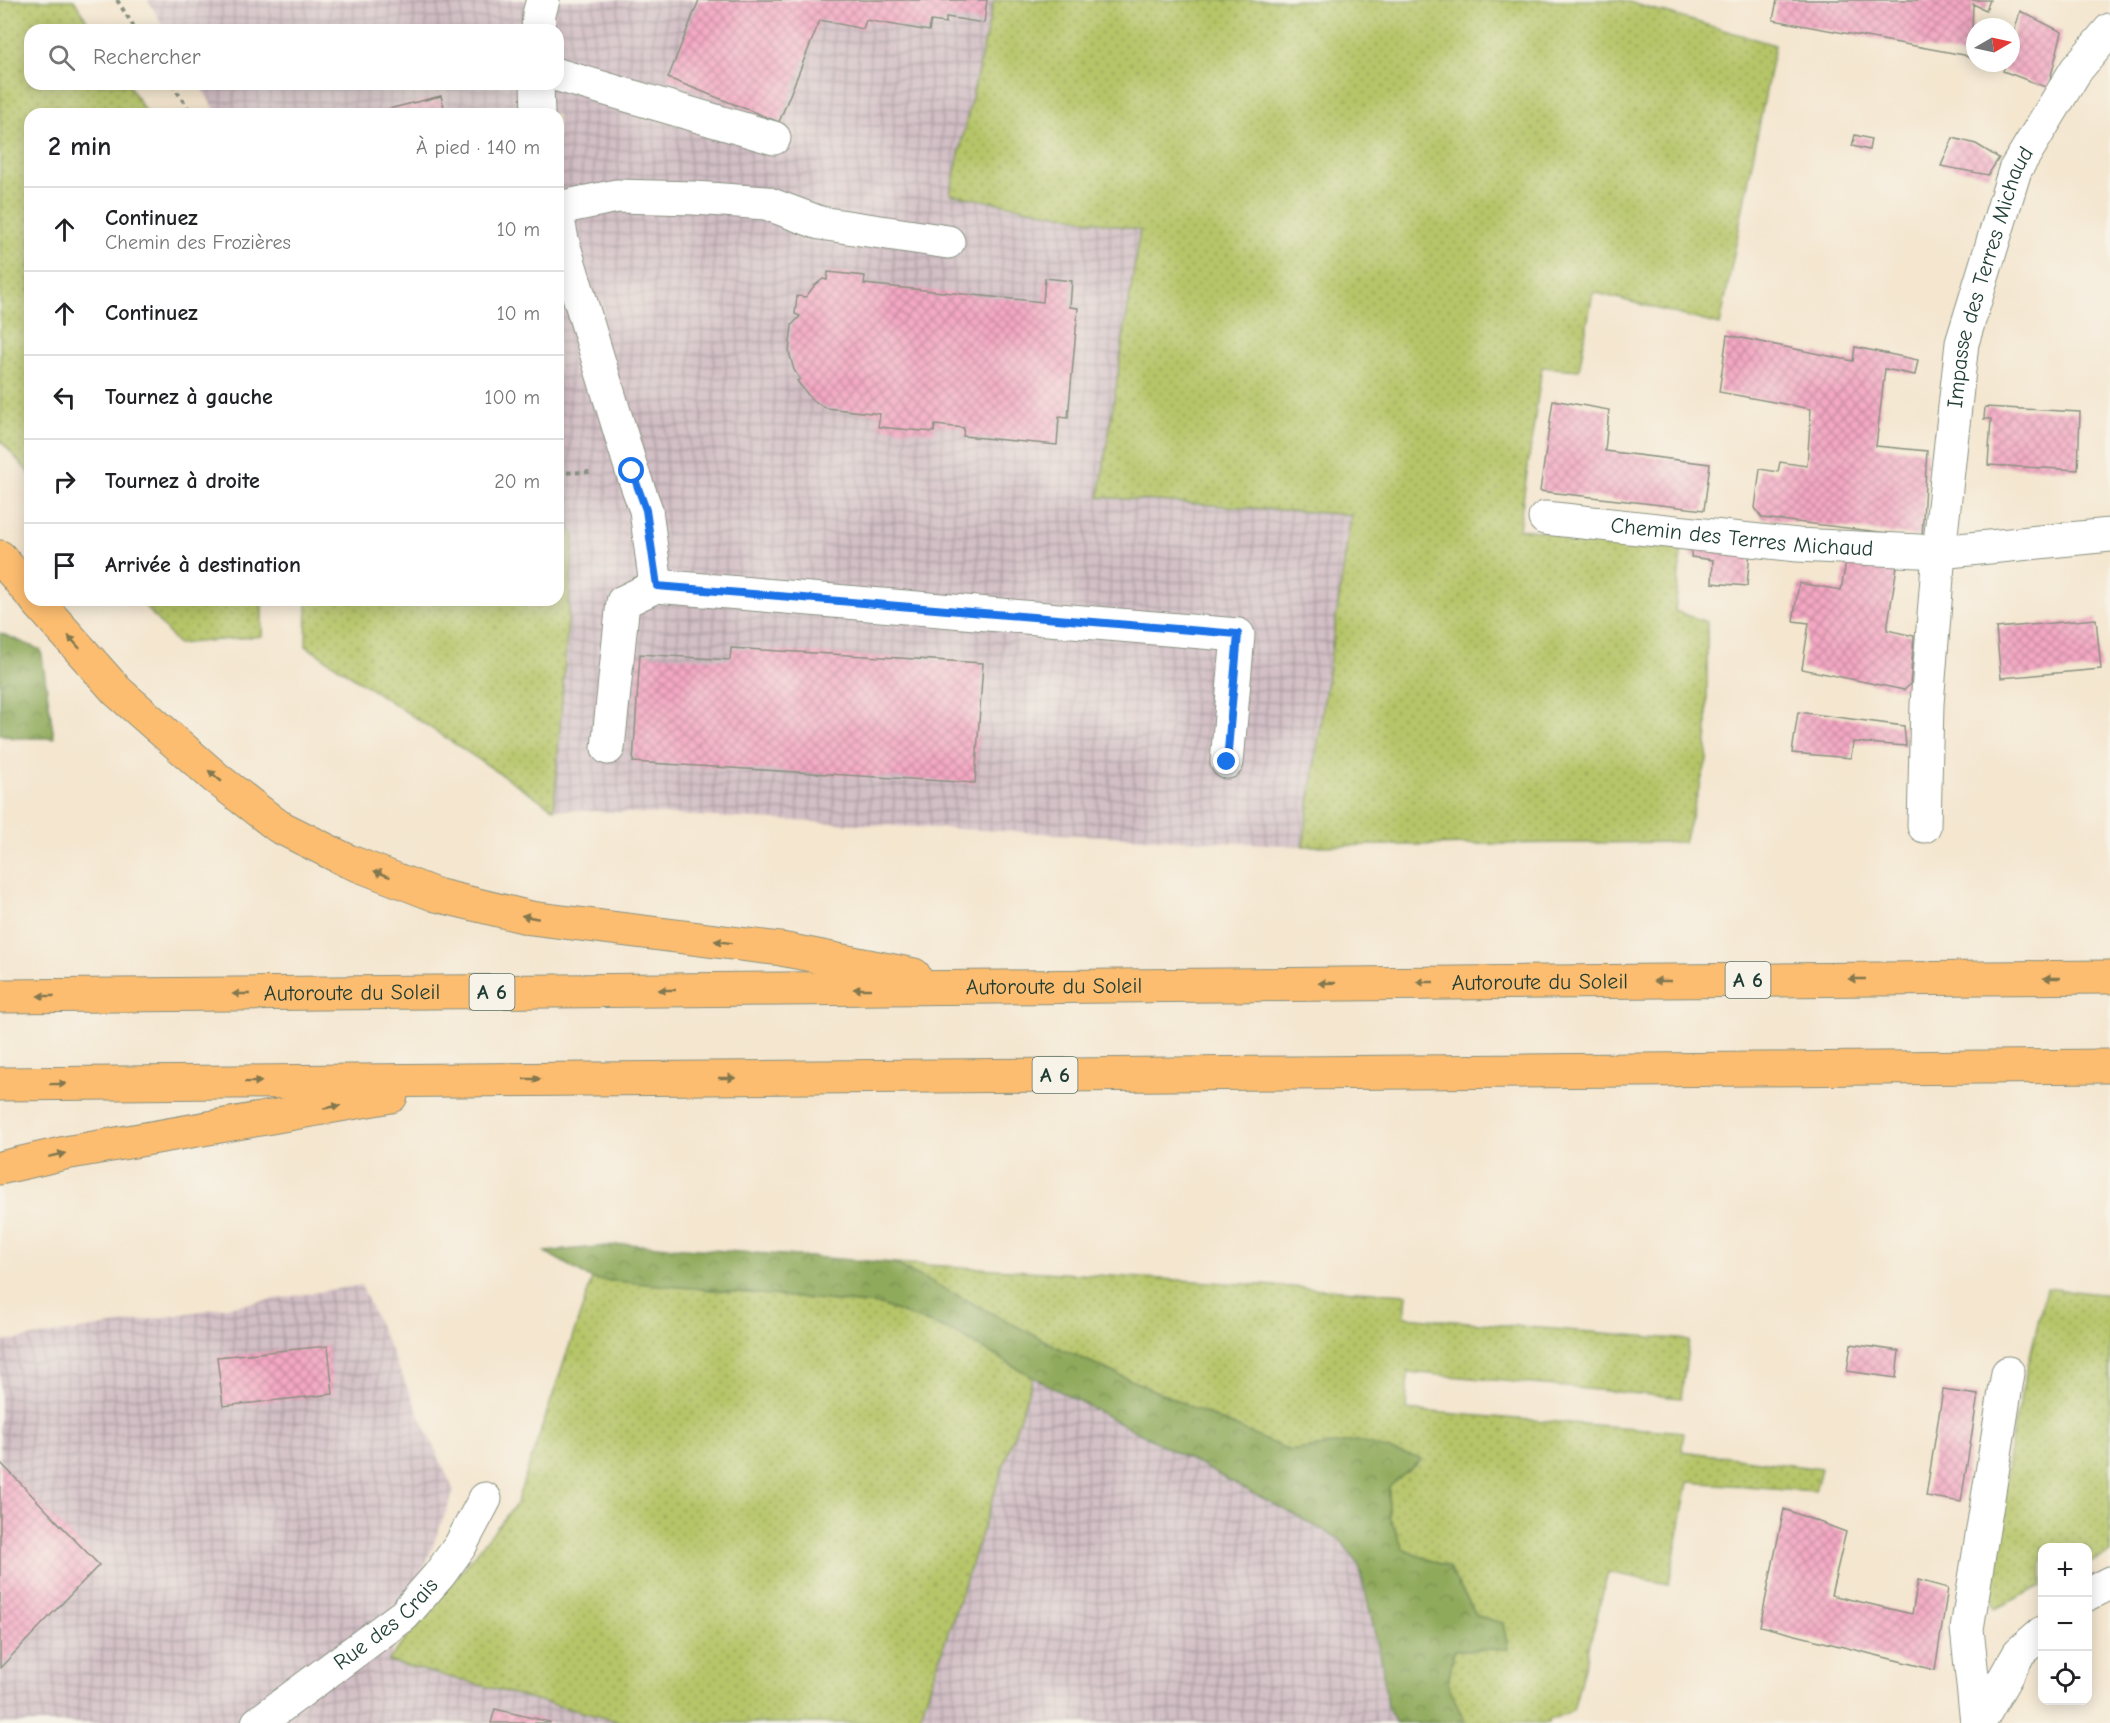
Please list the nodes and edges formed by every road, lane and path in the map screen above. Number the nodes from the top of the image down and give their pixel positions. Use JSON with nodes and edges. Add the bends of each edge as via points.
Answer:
{"nodes":[{"id":1,"x":117,"y":0,"type":"edge"},
{"id":2,"x":543,"y":0,"type":"edge"},
{"id":3,"x":132,"y":24,"type":"edge"},
{"id":4,"x":538,"y":24,"type":"edge"},
{"id":5,"x":2110,"y":30,"type":"edge"},
{"id":6,"x":564,"y":77,"type":"edge"},
{"id":7,"x":176,"y":90,"type":"edge"},
{"id":8,"x":537,"y":90,"type":"edge"},
{"id":9,"x":188,"y":108,"type":"edge"},
{"id":10,"x":538,"y":108,"type":"edge"},
{"id":11,"x":774,"y":138,"type":"dead end"},
{"id":12,"x":564,"y":207,"type":"edge"},
{"id":13,"x":948,"y":242,"type":"dead end"},
{"id":14,"x":564,"y":247,"type":"edge"},
{"id":15,"x":1545,"y":518,"type":"dead end"},
{"id":16,"x":2110,"y":535,"type":"edge"},
{"id":17,"x":1939,"y":552,"type":"junction"},
{"id":18,"x":0,"y":557,"type":"edge"},
{"id":19,"x":24,"y":586,"type":"edge"},
{"id":20,"x":657,"y":586,"type":"junction"},
{"id":21,"x":41,"y":606,"type":"edge"},
{"id":22,"x":608,"y":748,"type":"dead end"},
{"id":23,"x":1227,"y":762,"type":"dead end"},
{"id":24,"x":1924,"y":825,"type":"dead end"},
{"id":25,"x":2110,"y":977,"type":"edge"},
{"id":26,"x":983,"y":988,"type":"junction"},
{"id":27,"x":0,"y":996,"type":"edge"},
{"id":28,"x":2110,"y":1066,"type":"edge"},
{"id":29,"x":485,"y":1080,"type":"junction"},
{"id":30,"x":0,"y":1084,"type":"edge"},
{"id":31,"x":0,"y":1168,"type":"edge"},
{"id":32,"x":2008,"y":1373,"type":"dead end"},
{"id":33,"x":485,"y":1499,"type":"dead end"},
{"id":34,"x":2110,"y":1583,"type":"edge"},
{"id":35,"x":2092,"y":1592,"type":"edge"},
{"id":36,"x":2038,"y":1637,"type":"edge"},
{"id":37,"x":258,"y":1723,"type":"edge"},
{"id":38,"x":1978,"y":1723,"type":"edge"}],
"edges":[{"from":1,"to":3,"type":"path"},
{"from":2,"to":4,"type":"street"},
{"from":5,"to":17,"type":"street","name":"Impasse des Terres Michaud","via":[[2076,70],[2014,170],[1962,344]]},
{"from":6,"to":11,"type":"street"},
{"from":7,"to":9,"type":"path"},
{"from":8,"to":10,"type":"street"},
{"from":12,"to":13,"type":"street","via":[[617,196],[766,203],[820,223]]},
{"from":14,"to":20,"type":"street","via":[[646,510]]},
{"from":15,"to":17,"type":"street","name":"Chemin des Terres Michaud","via":[[1798,545]]},
{"from":16,"to":17,"type":"street","name":"Chemin des Terres Michaud"},
{"from":17,"to":24,"type":"street","via":[[1927,704]]},
{"from":18,"to":19,"type":"highway"},
{"from":20,"to":22,"type":"street","via":[[623,602]]},
{"from":20,"to":23,"type":"street","via":[[1238,634]]},
{"from":26,"to":21,"type":"highway","one_way":true,"via":[[781,949],[531,918],[436,896],[348,861],[278,826],[216,778],[117,691]]},
{"from":25,"to":26,"type":"highway","name":"Autoroute du Soleil","number":"A 6","one_way":true},
{"from":26,"to":27,"type":"highway","name":"Autoroute du Soleil","number":"A 6","one_way":true},
{"from":29,"to":28,"type":"highway","number":"A 6","one_way":true},
{"from":30,"to":29,"type":"highway","number":"A 6","one_way":true},
{"from":31,"to":29,"type":"highway","one_way":true},
{"from":32,"to":38,"type":"street","via":[[1967,1629]]},
{"from":33,"to":37,"type":"street","name":"Rue des Crais","via":[[460,1546],[404,1615]]},
{"from":34,"to":35,"type":"street"},
{"from":36,"to":38,"type":"street","via":[[2019,1653]]}]}
